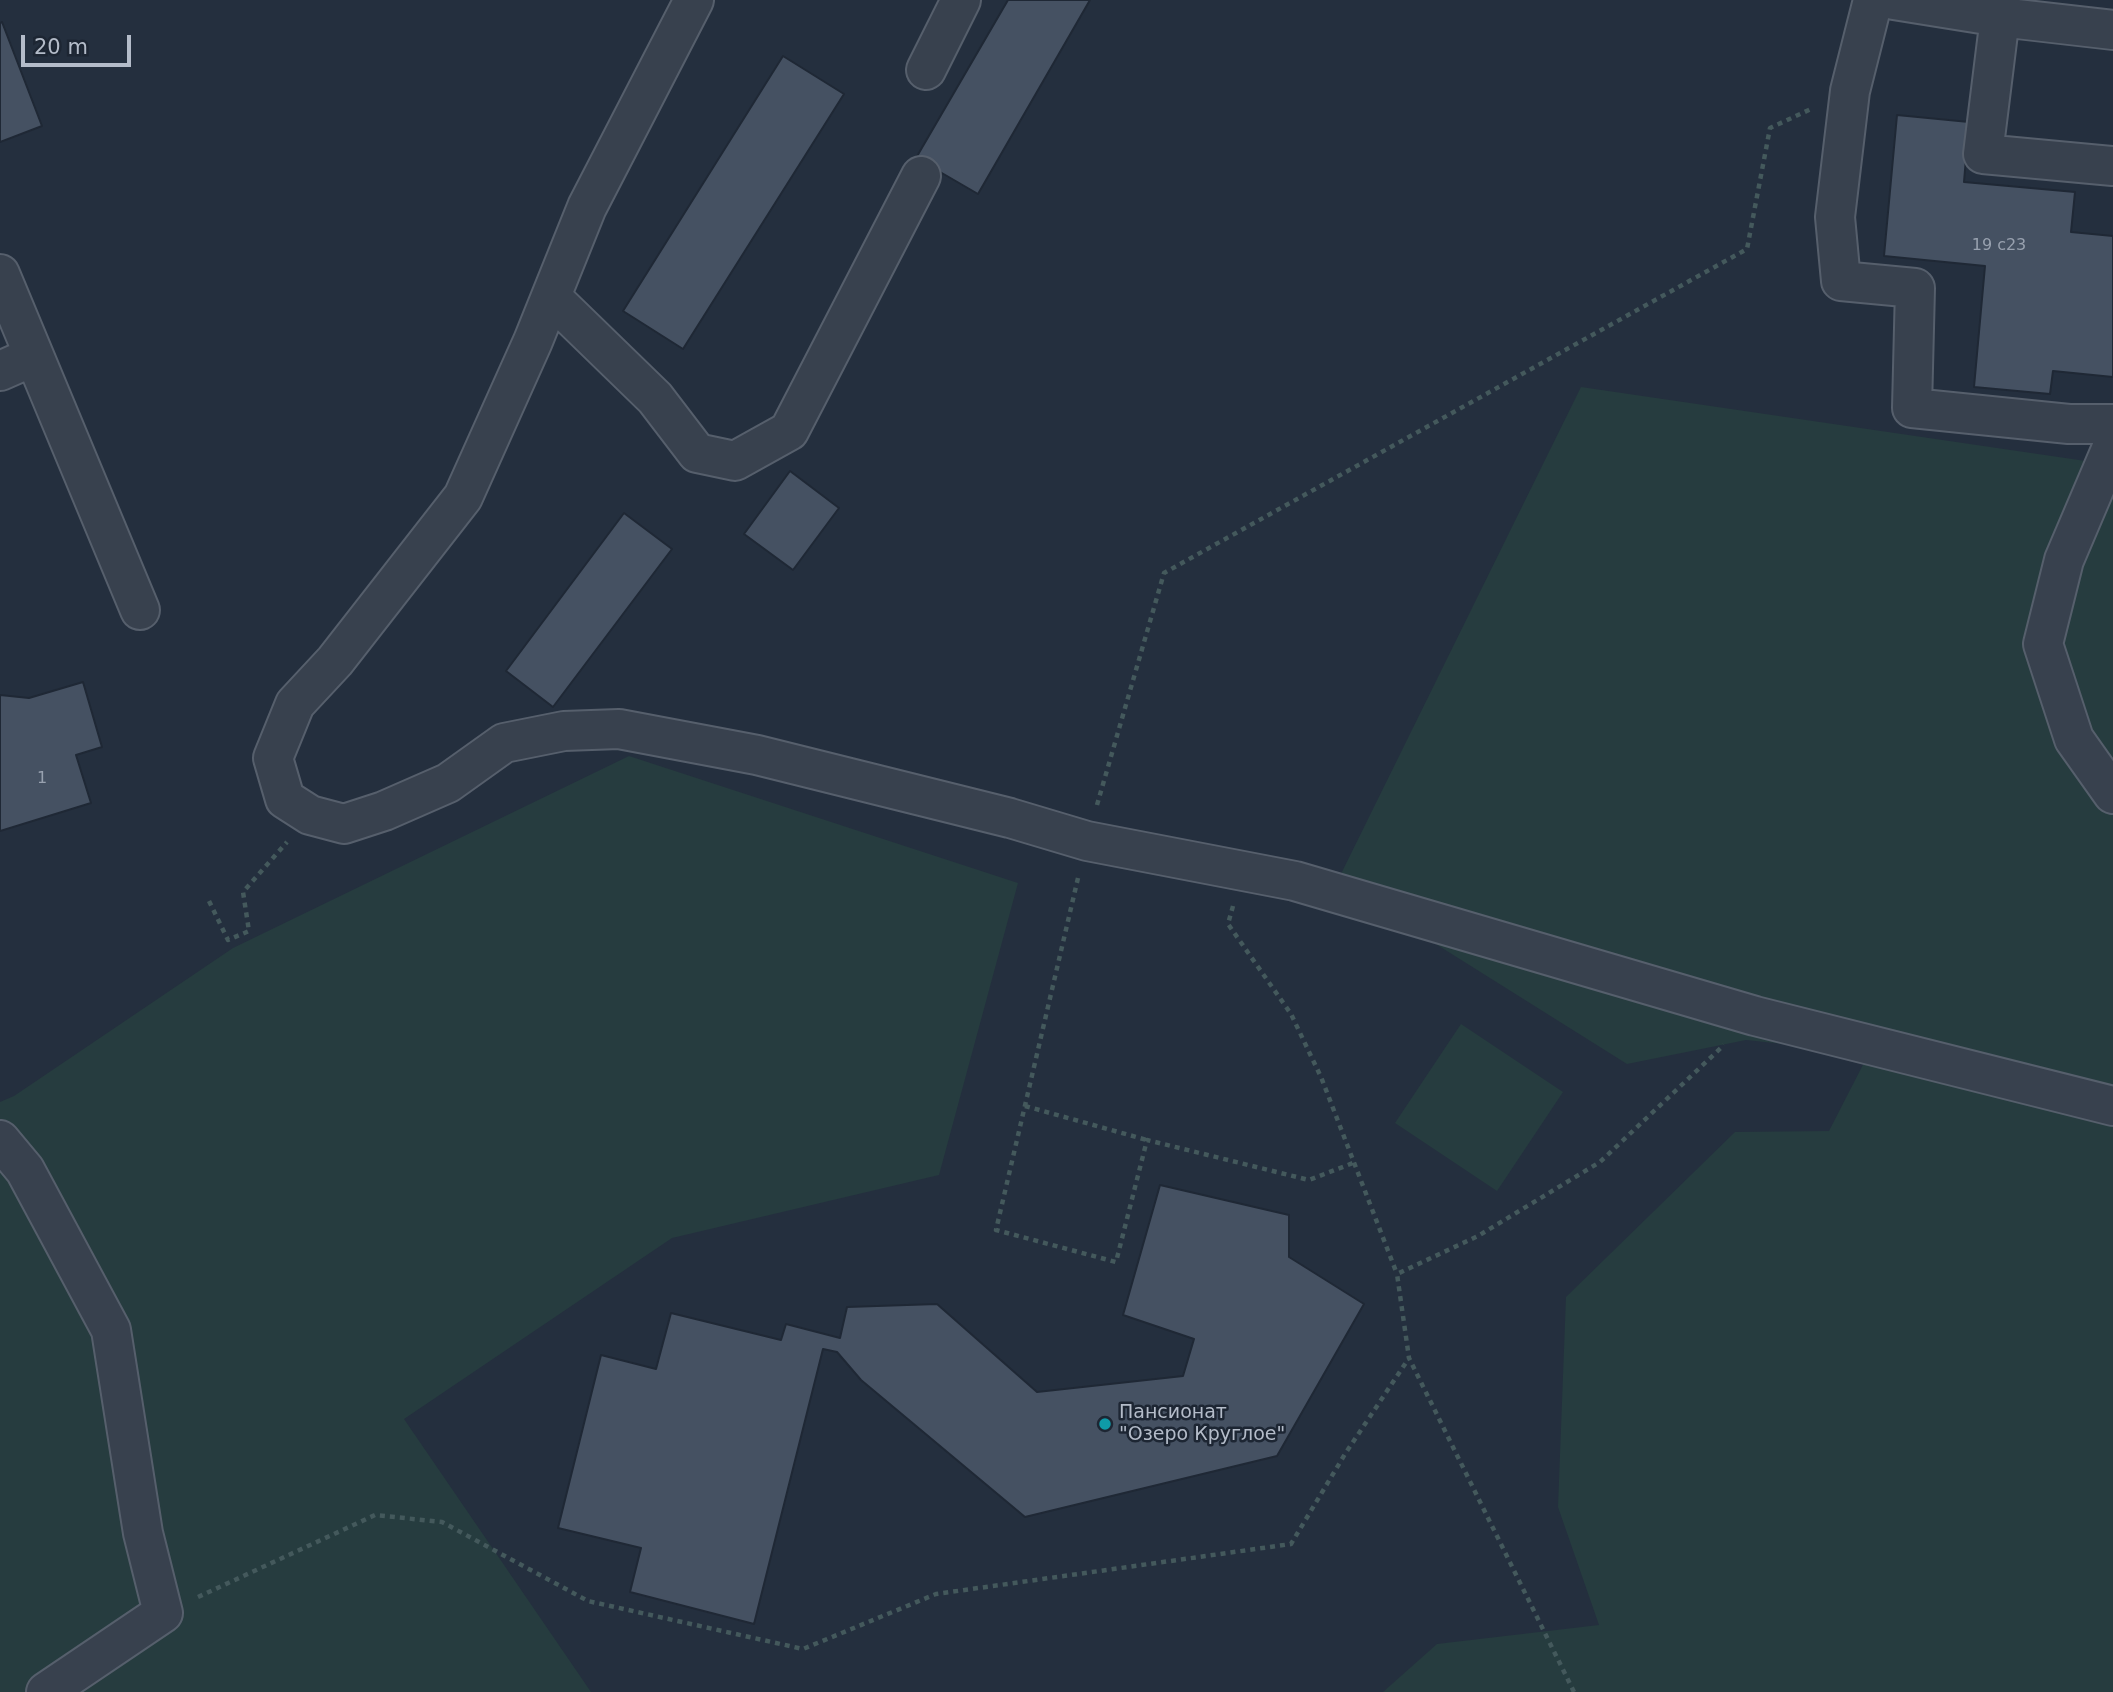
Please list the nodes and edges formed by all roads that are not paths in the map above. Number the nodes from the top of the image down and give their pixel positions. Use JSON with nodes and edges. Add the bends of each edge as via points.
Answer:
{"nodes":[{"id":1,"x":694,"y":0,"type":"edge"},
{"id":2,"x":961,"y":0,"type":"edge"},
{"id":3,"x":1874,"y":0,"type":"edge"},
{"id":4,"x":1894,"y":0,"type":"edge"},
{"id":5,"x":2061,"y":12,"type":"edge"},
{"id":6,"x":2000,"y":17,"type":"junction"},
{"id":7,"x":2113,"y":30,"type":"edge"},
{"id":8,"x":926,"y":70,"type":"dead end"},
{"id":9,"x":2113,"y":166,"type":"edge"},
{"id":10,"x":921,"y":176,"type":"dead end"},
{"id":11,"x":0,"y":274,"type":"edge"},
{"id":12,"x":551,"y":297,"type":"junction"},
{"id":13,"x":34,"y":356,"type":"junction"},
{"id":14,"x":0,"y":372,"type":"edge"},
{"id":15,"x":2113,"y":424,"type":"edge"},
{"id":16,"x":2113,"y":445,"type":"edge"},
{"id":17,"x":140,"y":610,"type":"dead end"},
{"id":18,"x":2113,"y":794,"type":"edge"},
{"id":19,"x":2113,"y":1105,"type":"edge"},
{"id":20,"x":0,"y":1140,"type":"edge"},
{"id":21,"x":46,"y":1692,"type":"edge"}],
"edges":[{"from":1,"to":12,"type":"street","via":[[587,207]]},
{"from":2,"to":8,"type":"street"},
{"from":3,"to":15,"type":"street","via":[[1850,91],[1835,217],[1841,281],[1915,288],[1912,408]]},
{"from":4,"to":6,"type":"street"},
{"from":5,"to":6,"type":"street"},
{"from":5,"to":7,"type":"street"},
{"from":6,"to":9,"type":"street","via":[[1983,154]]},
{"from":10,"to":12,"type":"street","via":[[789,431],[735,461],[696,453],[655,398]]},
{"from":11,"to":13,"type":"street"},
{"from":12,"to":19,"type":"street","via":[[463,497],[335,661],[295,704],[273,758],[285,799],[310,815],[344,824],[448,783],[504,743],[564,731],[619,729],[757,755],[1087,841],[1295,881],[1755,1016]]},
{"from":13,"to":14,"type":"street"},
{"from":13,"to":17,"type":"street"},
{"from":16,"to":18,"type":"street","via":[[2064,560],[2043,644],[2074,739]]},
{"from":20,"to":21,"type":"street","via":[[25,1170],[111,1330],[143,1533],[163,1613]]}]}
